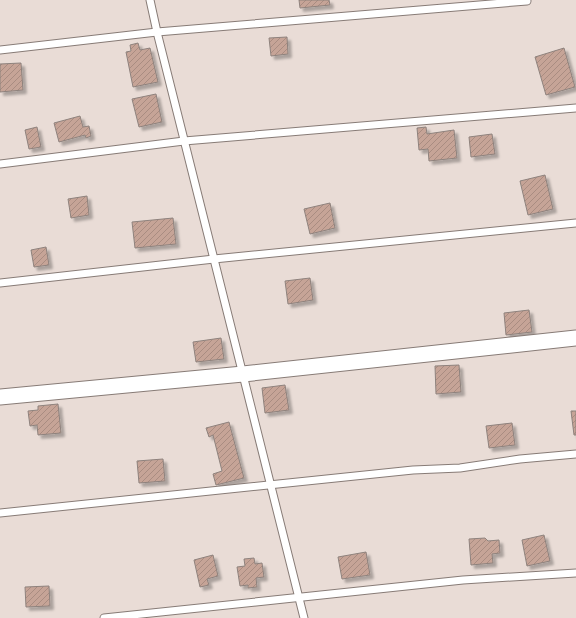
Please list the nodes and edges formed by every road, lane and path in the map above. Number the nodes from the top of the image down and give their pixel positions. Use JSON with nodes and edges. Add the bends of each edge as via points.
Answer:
{"nodes":[{"id":1,"x":150,"y":0,"type":"edge"},
{"id":2,"x":527,"y":1,"type":"dead end"},
{"id":3,"x":157,"y":32,"type":"junction"},
{"id":4,"x":0,"y":50,"type":"edge"},
{"id":5,"x":576,"y":108,"type":"edge"},
{"id":6,"x":184,"y":141,"type":"junction"},
{"id":7,"x":0,"y":164,"type":"edge"},
{"id":8,"x":576,"y":223,"type":"edge"},
{"id":9,"x":214,"y":259,"type":"junction"},
{"id":10,"x":0,"y":283,"type":"edge"},
{"id":11,"x":576,"y":338,"type":"edge"},
{"id":12,"x":243,"y":374,"type":"junction"},
{"id":13,"x":0,"y":396,"type":"edge"},
{"id":14,"x":576,"y":454,"type":"edge"},
{"id":15,"x":271,"y":485,"type":"junction"},
{"id":16,"x":0,"y":513,"type":"edge"},
{"id":17,"x":576,"y":572,"type":"edge"},
{"id":18,"x":299,"y":598,"type":"junction"},
{"id":19,"x":104,"y":618,"type":"edge"},
{"id":20,"x":304,"y":618,"type":"edge"}],
"edges":[{"from":1,"to":3,"type":"lane"},
{"from":2,"to":3,"type":"lane"},
{"from":3,"to":4,"type":"lane"},
{"from":3,"to":6,"type":"lane"},
{"from":5,"to":6,"type":"lane"},
{"from":6,"to":7,"type":"lane"},
{"from":6,"to":9,"type":"lane"},
{"from":8,"to":9,"type":"lane"},
{"from":9,"to":10,"type":"lane"},
{"from":9,"to":12,"type":"lane"},
{"from":11,"to":12,"type":"street"},
{"from":12,"to":13,"type":"street"},
{"from":12,"to":15,"type":"lane"},
{"from":14,"to":15,"type":"lane","via":[[460,468],[413,470]]},
{"from":15,"to":16,"type":"lane"},
{"from":15,"to":18,"type":"lane"},
{"from":17,"to":18,"type":"lane","via":[[463,580]]},
{"from":18,"to":19,"type":"lane"},
{"from":18,"to":20,"type":"lane"}]}
